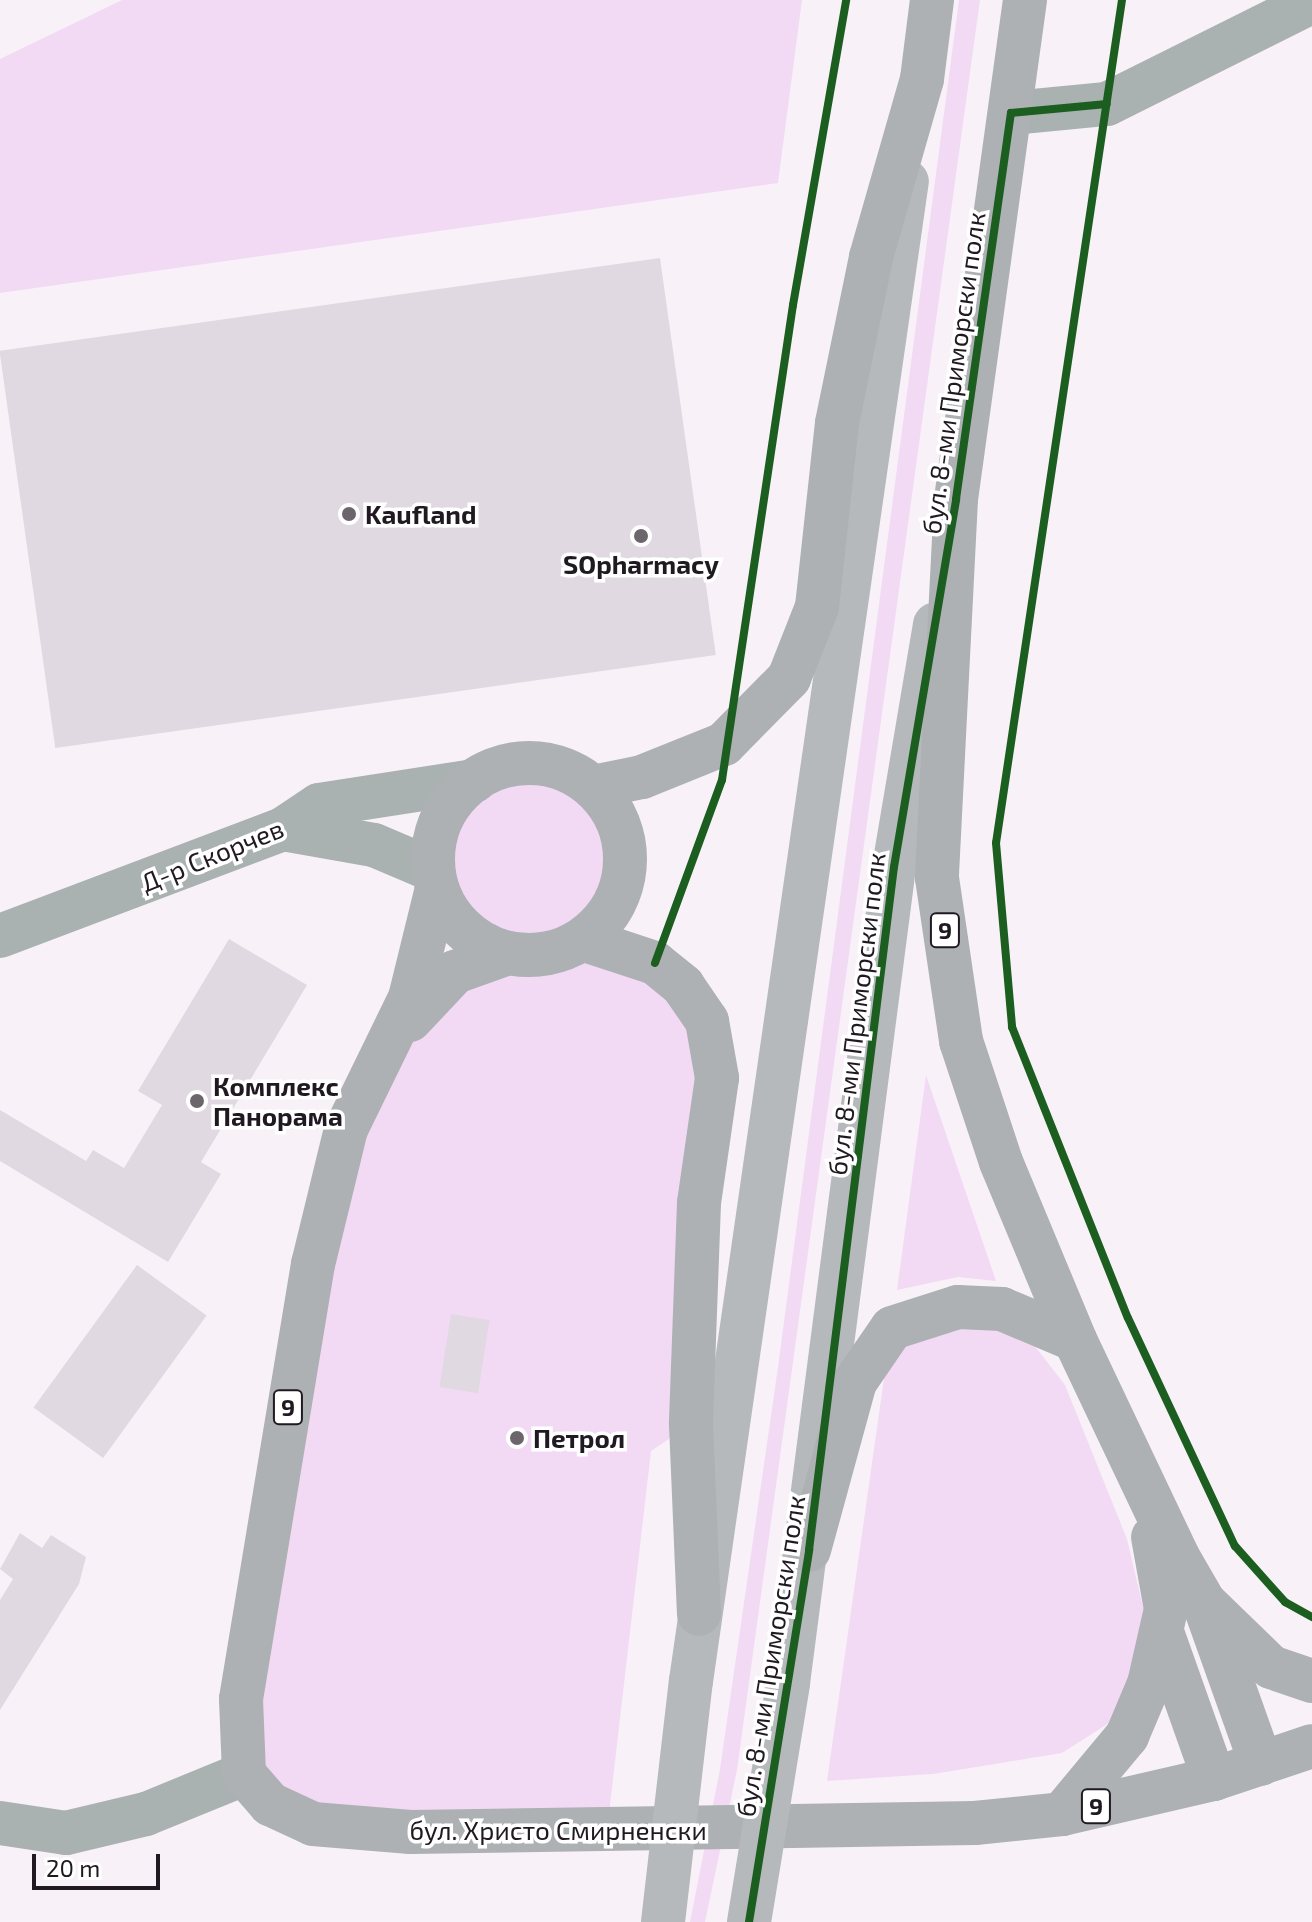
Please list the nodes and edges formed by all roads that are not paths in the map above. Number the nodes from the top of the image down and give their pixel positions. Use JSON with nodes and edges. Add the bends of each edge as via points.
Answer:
{"nodes":[{"id":1,"x":932,"y":0,"type":"edge"},
{"id":2,"x":1025,"y":0,"type":"edge"},
{"id":3,"x":1312,"y":2,"type":"edge"},
{"id":4,"x":922,"y":79,"type":"junction"},
{"id":5,"x":1011,"y":113,"type":"junction"},
{"id":6,"x":956,"y":499,"type":"junction"},
{"id":7,"x":474,"y":781,"type":"junction"},
{"id":8,"x":593,"y":787,"type":"junction"},
{"id":9,"x":283,"y":829,"type":"junction"},
{"id":10,"x":435,"y":879,"type":"junction"},
{"id":11,"x":0,"y":936,"type":"edge"},
{"id":12,"x":585,"y":940,"type":"junction"},
{"id":13,"x":508,"y":953,"type":"junction"},
{"id":14,"x":387,"y":1051,"type":"junction"},
{"id":15,"x":1075,"y":1340,"type":"junction"},
{"id":16,"x":1145,"y":1492,"type":"junction"},
{"id":17,"x":809,"y":1550,"type":"junction"},
{"id":18,"x":1204,"y":1602,"type":"junction"},
{"id":19,"x":699,"y":1614,"type":"junction"},
{"id":20,"x":1162,"y":1632,"type":"junction"},
{"id":21,"x":1312,"y":1681,"type":"edge"},
{"id":22,"x":1312,"y":1746,"type":"edge"},
{"id":23,"x":1261,"y":1764,"type":"junction"},
{"id":24,"x":244,"y":1774,"type":"junction"},
{"id":25,"x":1214,"y":1779,"type":"junction"},
{"id":26,"x":1062,"y":1814,"type":"junction"},
{"id":27,"x":0,"y":1823,"type":"edge"},
{"id":28,"x":663,"y":1922,"type":"edge"},
{"id":29,"x":749,"y":1922,"type":"edge"}],
"edges":[{"from":1,"to":4,"type":"main road"},
{"from":2,"to":5,"type":"main road","name":"бул. 8-ми Приморски полк","number":"9"},
{"from":3,"to":5,"type":"street","via":[[1107,104]]},
{"from":4,"to":8,"type":"main road","via":[[871,257],[837,423],[817,607],[789,678],[724,744],[642,777]]},
{"from":4,"to":19,"type":"main road"},
{"from":5,"to":6,"type":"main road","name":"бул. 8-ми Приморски полк","number":"9"},
{"from":6,"to":15,"type":"main road","number":"9","via":[[937,878],[951,977],[961,1041],[1001,1162]]},
{"from":6,"to":17,"type":"main road","name":"бул. 8-ми Приморски полк","via":[[894,867]]},
{"from":7,"to":8,"type":"main road","number":"9","via":[[513,764],[535,763],[566,771]]},
{"from":7,"to":9,"type":"street","name":"Д-р Скорчев","via":[[319,805]]},
{"from":7,"to":10,"type":"main road","number":"9","via":[[453,801],[439,826]]},
{"from":8,"to":12,"type":"main road","number":"9","via":[[616,818],[625,855],[619,893]]},
{"from":9,"to":10,"type":"street","via":[[374,845]]},
{"from":9,"to":11,"type":"street","name":"Д-р Скорчев"},
{"from":10,"to":13,"type":"main road","via":[[464,931]]},
{"from":10,"to":14,"type":"main road","number":"9","via":[[423,960]]},
{"from":12,"to":13,"type":"main road","via":[[540,955]]},
{"from":12,"to":19,"type":"main road","via":[[655,963],[683,986],[707,1021],[717,1078],[699,1203],[691,1424]]},
{"from":13,"to":14,"type":"main road","via":[[455,972],[428,996]]},
{"from":14,"to":24,"type":"main road","number":"9","via":[[346,1129],[313,1264],[250,1626],[241,1699]]},
{"from":15,"to":16,"type":"main road","number":"9"},
{"from":15,"to":17,"type":"main road","via":[[1002,1309],[958,1307],[892,1328],[855,1382]]},
{"from":16,"to":18,"type":"main road","number":"9"},
{"from":16,"to":20,"type":"main road","via":[[1166,1609]]},
{"from":17,"to":29,"type":"main road","name":"бул. 8-ми Приморски полк","bridge":true},
{"from":18,"to":21,"type":"main road","number":"9","via":[[1271,1667]]},
{"from":18,"to":23,"type":"main road"},
{"from":19,"to":28,"type":"main road","bridge":true},
{"from":20,"to":25,"type":"main road"},
{"from":20,"to":26,"type":"main road","via":[[1149,1684],[1127,1736]]},
{"from":22,"to":23,"type":"main road","name":"бул. Христо Смирненски","number":"9"},
{"from":23,"to":25,"type":"main road","name":"бул. Христо Смирненски","number":"9"},
{"from":24,"to":26,"type":"main road","name":"бул. Христо Смирненски","number":"9","via":[[289,1817],[411,1832],[873,1828]]},
{"from":24,"to":27,"type":"street","via":[[146,1814],[66,1833]]},
{"from":25,"to":26,"type":"main road","name":"бул. Христо Смирненски","number":"9"}]}
